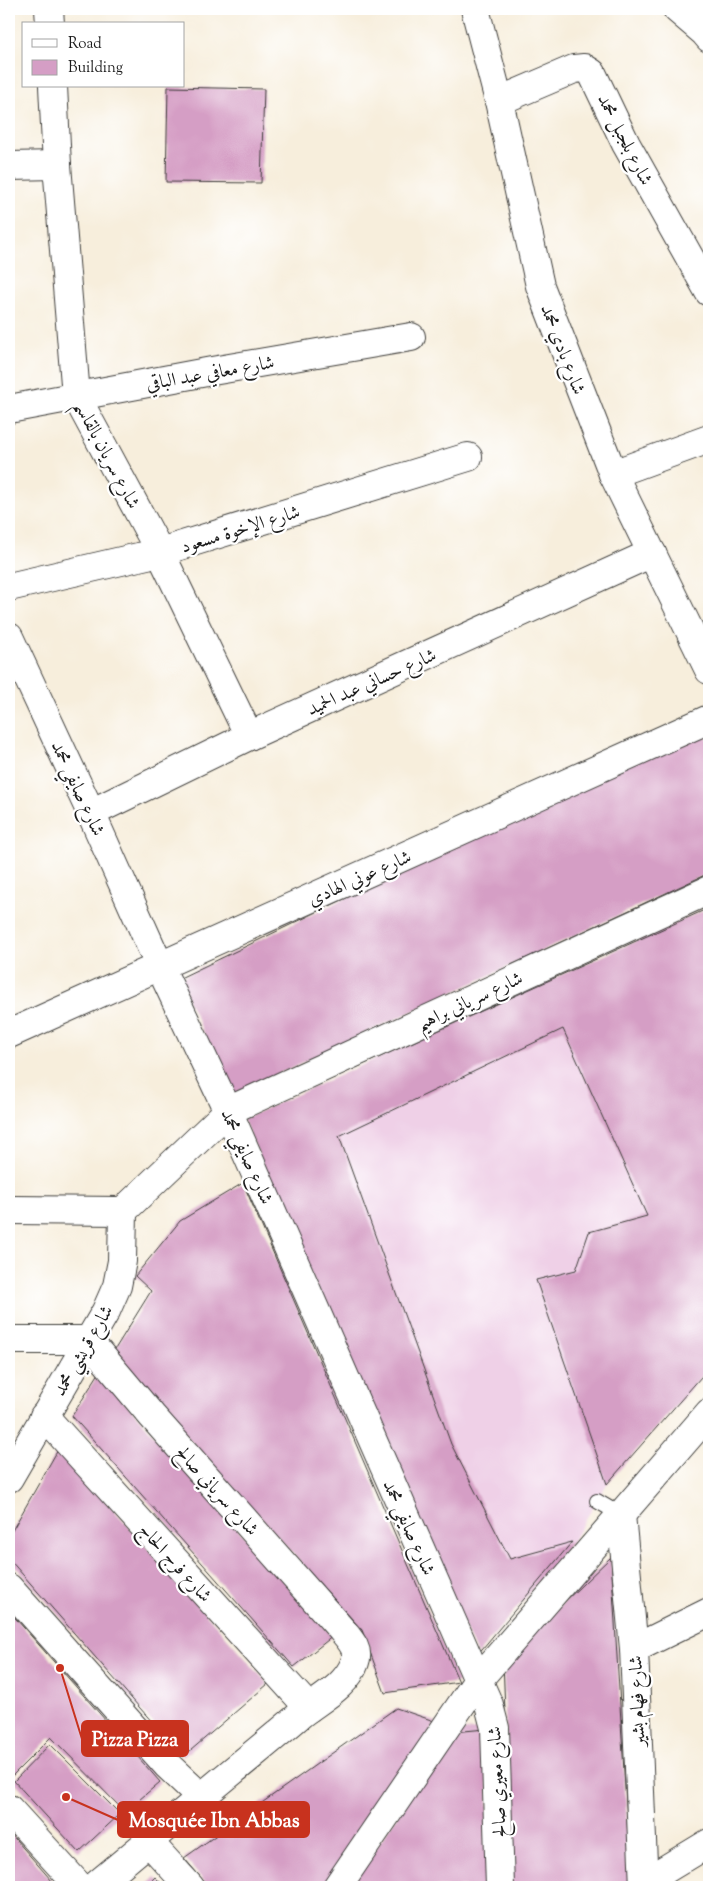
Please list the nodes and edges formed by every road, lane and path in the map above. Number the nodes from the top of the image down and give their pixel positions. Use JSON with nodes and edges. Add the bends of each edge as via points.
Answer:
{"nodes":[{"id":1,"x":49,"y":9,"type":"edge"},
{"id":2,"x":475,"y":9,"type":"edge"},
{"id":3,"x":677,"y":9,"type":"edge"},
{"id":4,"x":50,"y":22,"type":"edge"},
{"id":5,"x":709,"y":38,"type":"edge"},
{"id":6,"x":53,"y":88,"type":"edge"},
{"id":7,"x":498,"y":100,"type":"junction"},
{"id":8,"x":57,"y":165,"type":"junction"},
{"id":9,"x":9,"y":166,"type":"edge"},
{"id":10,"x":699,"y":253,"type":"edge"},
{"id":11,"x":709,"y":292,"type":"edge"},
{"id":12,"x":411,"y":337,"type":"dead end"},
{"id":13,"x":76,"y":396,"type":"junction"},
{"id":14,"x":9,"y":409,"type":"edge"},
{"id":15,"x":709,"y":439,"type":"edge"},
{"id":16,"x":468,"y":457,"type":"dead end"},
{"id":17,"x":613,"y":474,"type":"junction"},
{"id":18,"x":160,"y":552,"type":"junction"},
{"id":19,"x":652,"y":553,"type":"junction"},
{"id":20,"x":9,"y":587,"type":"edge"},
{"id":21,"x":9,"y":637,"type":"edge"},
{"id":22,"x":709,"y":670,"type":"edge"},
{"id":23,"x":709,"y":719,"type":"edge"},
{"id":24,"x":249,"y":736,"type":"junction"},
{"id":25,"x":92,"y":813,"type":"junction"},
{"id":26,"x":709,"y":890,"type":"edge"},
{"id":27,"x":160,"y":967,"type":"junction"},
{"id":28,"x":9,"y":1034,"type":"edge"},
{"id":29,"x":228,"y":1111,"type":"junction"},
{"id":30,"x":9,"y":1210,"type":"edge"},
{"id":31,"x":123,"y":1211,"type":"junction"},
{"id":32,"x":9,"y":1340,"type":"edge"},
{"id":33,"x":88,"y":1340,"type":"junction"},
{"id":34,"x":709,"y":1412,"type":"edge"},
{"id":35,"x":44,"y":1416,"type":"junction"},
{"id":36,"x":9,"y":1478,"type":"edge"},
{"id":37,"x":597,"y":1501,"type":"dead end"},
{"id":38,"x":621,"y":1515,"type":"junction"},
{"id":39,"x":9,"y":1588,"type":"edge"},
{"id":40,"x":709,"y":1612,"type":"edge"},
{"id":41,"x":634,"y":1648,"type":"junction"},
{"id":42,"x":478,"y":1680,"type":"junction"},
{"id":43,"x":309,"y":1708,"type":"junction"},
{"id":44,"x":201,"y":1797,"type":"junction"},
{"id":45,"x":9,"y":1809,"type":"edge"},
{"id":46,"x":149,"y":1842,"type":"junction"},
{"id":47,"x":709,"y":1843,"type":"edge"},
{"id":48,"x":643,"y":1885,"type":"edge"},
{"id":49,"x":80,"y":1887,"type":"edge"},
{"id":50,"x":94,"y":1887,"type":"edge"},
{"id":51,"x":190,"y":1887,"type":"edge"},
{"id":52,"x":337,"y":1887,"type":"edge"},
{"id":53,"x":500,"y":1887,"type":"edge"}],
"edges":[{"from":1,"to":4,"type":"street"},
{"from":2,"to":7,"type":"street","name":"شارع بادي محمد"},
{"from":3,"to":5,"type":"street"},
{"from":6,"to":8,"type":"street","name":"شارع سريان بالقاسم"},
{"from":7,"to":10,"type":"street","name":"شارع بلجبل محمد","via":[[574,69],[584,68],[592,73],[626,144]]},
{"from":7,"to":17,"type":"street","name":"شارع بادي محمد","via":[[540,286]]},
{"from":8,"to":9,"type":"street"},
{"from":8,"to":13,"type":"street","name":"شارع سريان بالقاسم"},
{"from":10,"to":11,"type":"street","name":"شارع بلجبل محمد"},
{"from":12,"to":13,"type":"street","name":"شارع معافي عبد الباقي"},
{"from":13,"to":14,"type":"street","name":"شارع معافي عبد الباقي"},
{"from":13,"to":18,"type":"street","name":"شارع سريان بالقاسم"},
{"from":15,"to":17,"type":"street"},
{"from":16,"to":18,"type":"street","name":"شارع الإخوة مسعود"},
{"from":17,"to":19,"type":"street","name":"شارع بادي محمد"},
{"from":18,"to":20,"type":"street","name":"شارع الإخوة مسعود"},
{"from":18,"to":24,"type":"street","name":"شارع سريان بالقاسم"},
{"from":19,"to":22,"type":"street","name":"شارع بادي محمد"},
{"from":19,"to":24,"type":"street","name":"شارع حساني عبد الحميد"},
{"from":21,"to":25,"type":"street","name":"شارع صايفي محمد"},
{"from":23,"to":27,"type":"street","name":"شارع عوني الهادي"},
{"from":24,"to":25,"type":"street","name":"شارع حساني عبد الحميد"},
{"from":25,"to":27,"type":"street","name":"شارع صايفي محمد"},
{"from":26,"to":29,"type":"street","name":"شارع سرياني براهيم"},
{"from":27,"to":28,"type":"street","name":"شارع عوني الهادي"},
{"from":27,"to":29,"type":"street","name":"شارع صايفي محمد"},
{"from":29,"to":31,"type":"street","name":"شارع سرياني براهيم"},
{"from":29,"to":42,"type":"street","name":"شارع صايفي محمد"},
{"from":30,"to":31,"type":"street"},
{"from":31,"to":33,"type":"street","name":"شارع قريشي محمد","via":[[122,1261],[117,1286]]},
{"from":32,"to":33,"type":"street"},
{"from":33,"to":35,"type":"street","name":"شارع قريشي محمد"},
{"from":33,"to":43,"type":"street","name":"شارع سرياني صالح","via":[[355,1647],[357,1655],[345,1680]]},
{"from":34,"to":38,"type":"street"},
{"from":35,"to":36,"type":"street","name":"شارع قريشي محمد"},
{"from":35,"to":43,"type":"street","name":"شارع فرج الحاج"},
{"from":37,"to":38,"type":"lane"},
{"from":38,"to":41,"type":"street","name":"شارع فهام بشير"},
{"from":38,"to":42,"type":"street"},
{"from":39,"to":44,"type":"street","via":[[167,1765]]},
{"from":40,"to":41,"type":"street"},
{"from":41,"to":48,"type":"street","name":"شارع فهام بشير"},
{"from":42,"to":52,"type":"street"},
{"from":42,"to":53,"type":"street","name":"شارع معيري صالح","via":[[495,1728]]},
{"from":43,"to":44,"type":"street"},
{"from":44,"to":46,"type":"street"},
{"from":45,"to":49,"type":"street"},
{"from":46,"to":50,"type":"street"},
{"from":46,"to":51,"type":"street"},
{"from":47,"to":48,"type":"street"}]}
